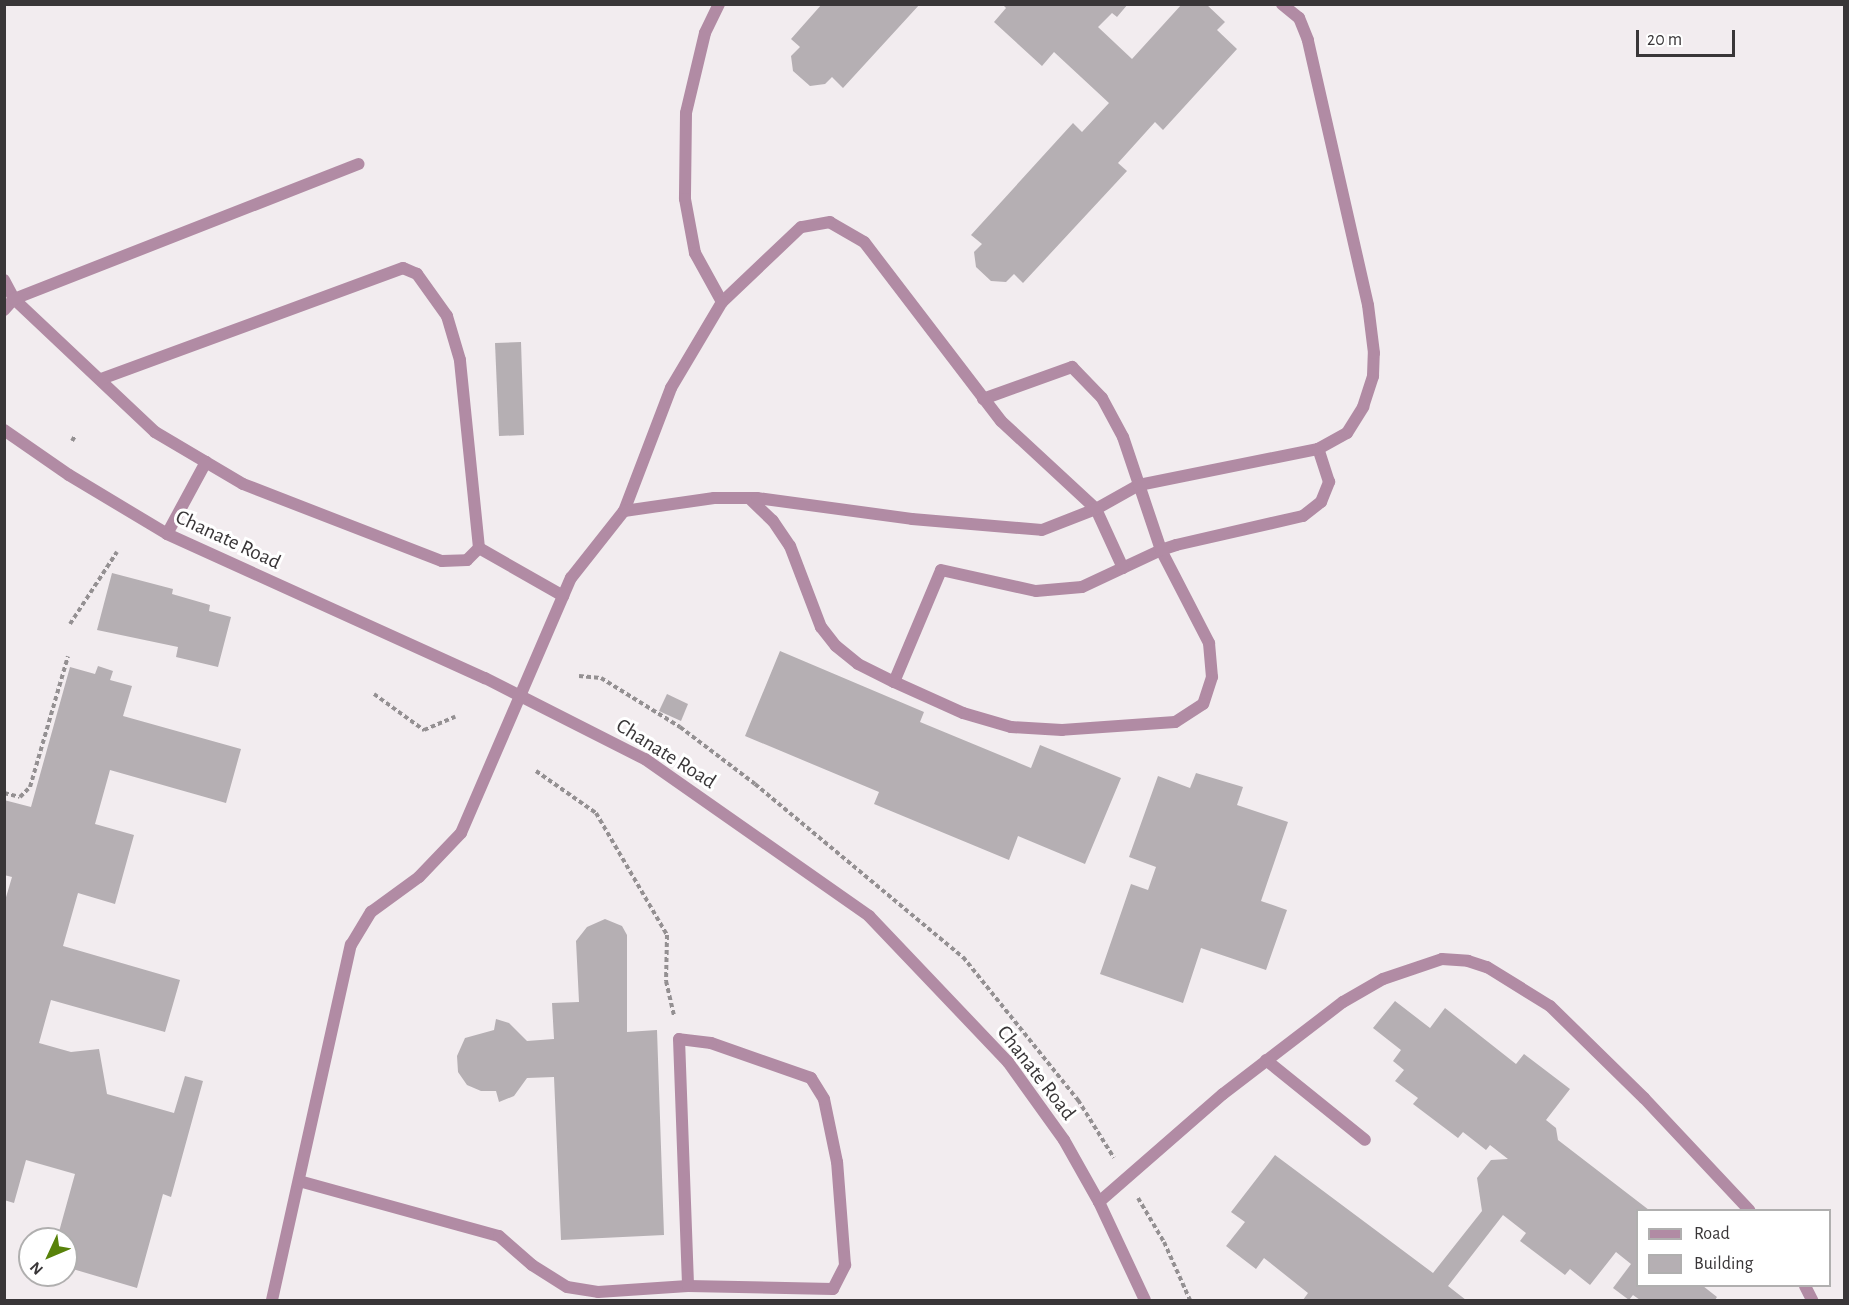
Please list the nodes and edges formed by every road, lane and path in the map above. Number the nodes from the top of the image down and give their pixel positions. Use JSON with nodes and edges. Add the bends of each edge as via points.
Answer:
{"nodes":[{"id":1,"x":718,"y":4,"type":"edge"},
{"id":2,"x":1282,"y":4,"type":"edge"},
{"id":3,"x":358,"y":164,"type":"dead end"},
{"id":4,"x":4,"y":280,"type":"edge"},
{"id":5,"x":15,"y":299,"type":"junction"},
{"id":6,"x":722,"y":302,"type":"junction"},
{"id":7,"x":4,"y":310,"type":"edge"},
{"id":8,"x":101,"y":379,"type":"junction"},
{"id":9,"x":983,"y":399,"type":"junction"},
{"id":10,"x":4,"y":430,"type":"edge"},
{"id":11,"x":75,"y":436,"type":"dead end"},
{"id":12,"x":72,"y":441,"type":"dead end"},
{"id":13,"x":1318,"y":449,"type":"junction"},
{"id":14,"x":206,"y":462,"type":"junction"},
{"id":15,"x":1139,"y":485,"type":"junction"},
{"id":16,"x":748,"y":498,"type":"junction"},
{"id":17,"x":1096,"y":509,"type":"junction"},
{"id":18,"x":624,"y":511,"type":"junction"},
{"id":19,"x":167,"y":534,"type":"junction"},
{"id":20,"x":479,"y":548,"type":"junction"},
{"id":21,"x":1161,"y":550,"type":"junction"},
{"id":22,"x":117,"y":552,"type":"dead end"},
{"id":23,"x":1124,"y":568,"type":"junction"},
{"id":24,"x":563,"y":596,"type":"junction"},
{"id":25,"x":70,"y":624,"type":"dead end"},
{"id":26,"x":68,"y":656,"type":"dead end"},
{"id":27,"x":894,"y":682,"type":"junction"},
{"id":28,"x":374,"y":694,"type":"dead end"},
{"id":29,"x":522,"y":697,"type":"junction"},
{"id":30,"x":455,"y":717,"type":"dead end"},
{"id":31,"x":536,"y":771,"type":"dead end"},
{"id":32,"x":4,"y":793,"type":"edge"},
{"id":33,"x":679,"y":1039,"type":"junction"},
{"id":34,"x":1266,"y":1060,"type":"junction"},
{"id":35,"x":1365,"y":1140,"type":"dead end"},
{"id":36,"x":299,"y":1180,"type":"junction"},
{"id":37,"x":1099,"y":1202,"type":"junction"},
{"id":38,"x":1748,"y":1209,"type":"edge"},
{"id":39,"x":688,"y":1286,"type":"junction"},
{"id":40,"x":272,"y":1300,"type":"edge"},
{"id":41,"x":1145,"y":1300,"type":"edge"}],
"edges":[{"from":1,"to":6,"type":"street","via":[[705,33],[686,113],[685,199],[695,253]]},
{"from":2,"to":13,"type":"street","via":[[1299,18],[1308,40],[1368,305],[1374,353],[1363,407],[1347,433]]},
{"from":3,"to":5,"type":"street"},
{"from":4,"to":5,"type":"street"},
{"from":5,"to":7,"type":"street"},
{"from":5,"to":8,"type":"street"},
{"from":6,"to":9,"type":"street","via":[[801,227],[830,222],[864,242]]},
{"from":6,"to":18,"type":"street","via":[[671,388]]},
{"from":8,"to":14,"type":"street","via":[[155,432]]},
{"from":8,"to":20,"type":"street","via":[[403,268],[417,274],[447,316],[460,360]]},
{"from":9,"to":15,"type":"street","via":[[1072,367],[1102,398],[1123,437]]},
{"from":9,"to":17,"type":"street","via":[[1000,422]]},
{"from":10,"to":19,"type":"street","name":"Chanate Road"},
{"from":11,"to":12,"type":"path"},
{"from":13,"to":15,"type":"street"},
{"from":13,"to":21,"type":"street","via":[[1329,482],[1321,502],[1303,516]]},
{"from":14,"to":19,"type":"street"},
{"from":14,"to":20,"type":"street","via":[[243,484],[442,561],[467,560]]},
{"from":15,"to":17,"type":"street"},
{"from":15,"to":21,"type":"street"},
{"from":16,"to":17,"type":"street","via":[[803,501],[912,519],[1042,530]]},
{"from":16,"to":18,"type":"street","via":[[714,498]]},
{"from":16,"to":27,"type":"street","via":[[773,520],[790,546],[821,627],[836,646],[858,664]]},
{"from":17,"to":23,"type":"street"},
{"from":18,"to":24,"type":"street","via":[[571,578]]},
{"from":19,"to":29,"type":"street","name":"Chanate Road"},
{"from":20,"to":24,"type":"street"},
{"from":21,"to":23,"type":"street"},
{"from":21,"to":27,"type":"street","via":[[1195,610],[1210,654],[1212,677],[1203,704],[1175,722],[1062,730],[1011,727],[963,713]]},
{"from":22,"to":25,"type":"path"},
{"from":23,"to":27,"type":"street","via":[[1082,587],[1036,591],[941,570]]},
{"from":24,"to":29,"type":"street"},
{"from":26,"to":32,"type":"path","via":[[30,787],[20,797]]},
{"from":28,"to":30,"type":"path","via":[[424,730]]},
{"from":29,"to":36,"type":"street","via":[[460,833],[419,877],[371,912],[351,945]]},
{"from":29,"to":37,"type":"street","name":"Chanate Road","via":[[645,759],[869,916],[1008,1062],[1064,1140]]},
{"from":31,"to":33,"type":"path","via":[[596,813],[667,935],[666,981]]},
{"from":33,"to":39,"type":"street"},
{"from":33,"to":39,"type":"street","via":[[711,1042],[811,1078],[824,1099],[837,1162],[845,1265],[833,1289]]},
{"from":34,"to":35,"type":"street"},
{"from":34,"to":37,"type":"street"},
{"from":34,"to":38,"type":"street","via":[[1343,1002],[1383,980],[1442,959],[1468,961],[1508,978],[1550,1006],[1644,1098]]},
{"from":36,"to":39,"type":"street","via":[[499,1236],[532,1265],[567,1287],[598,1292]]},
{"from":36,"to":40,"type":"street"},
{"from":37,"to":41,"type":"street","name":"Chanate Road"}]}
